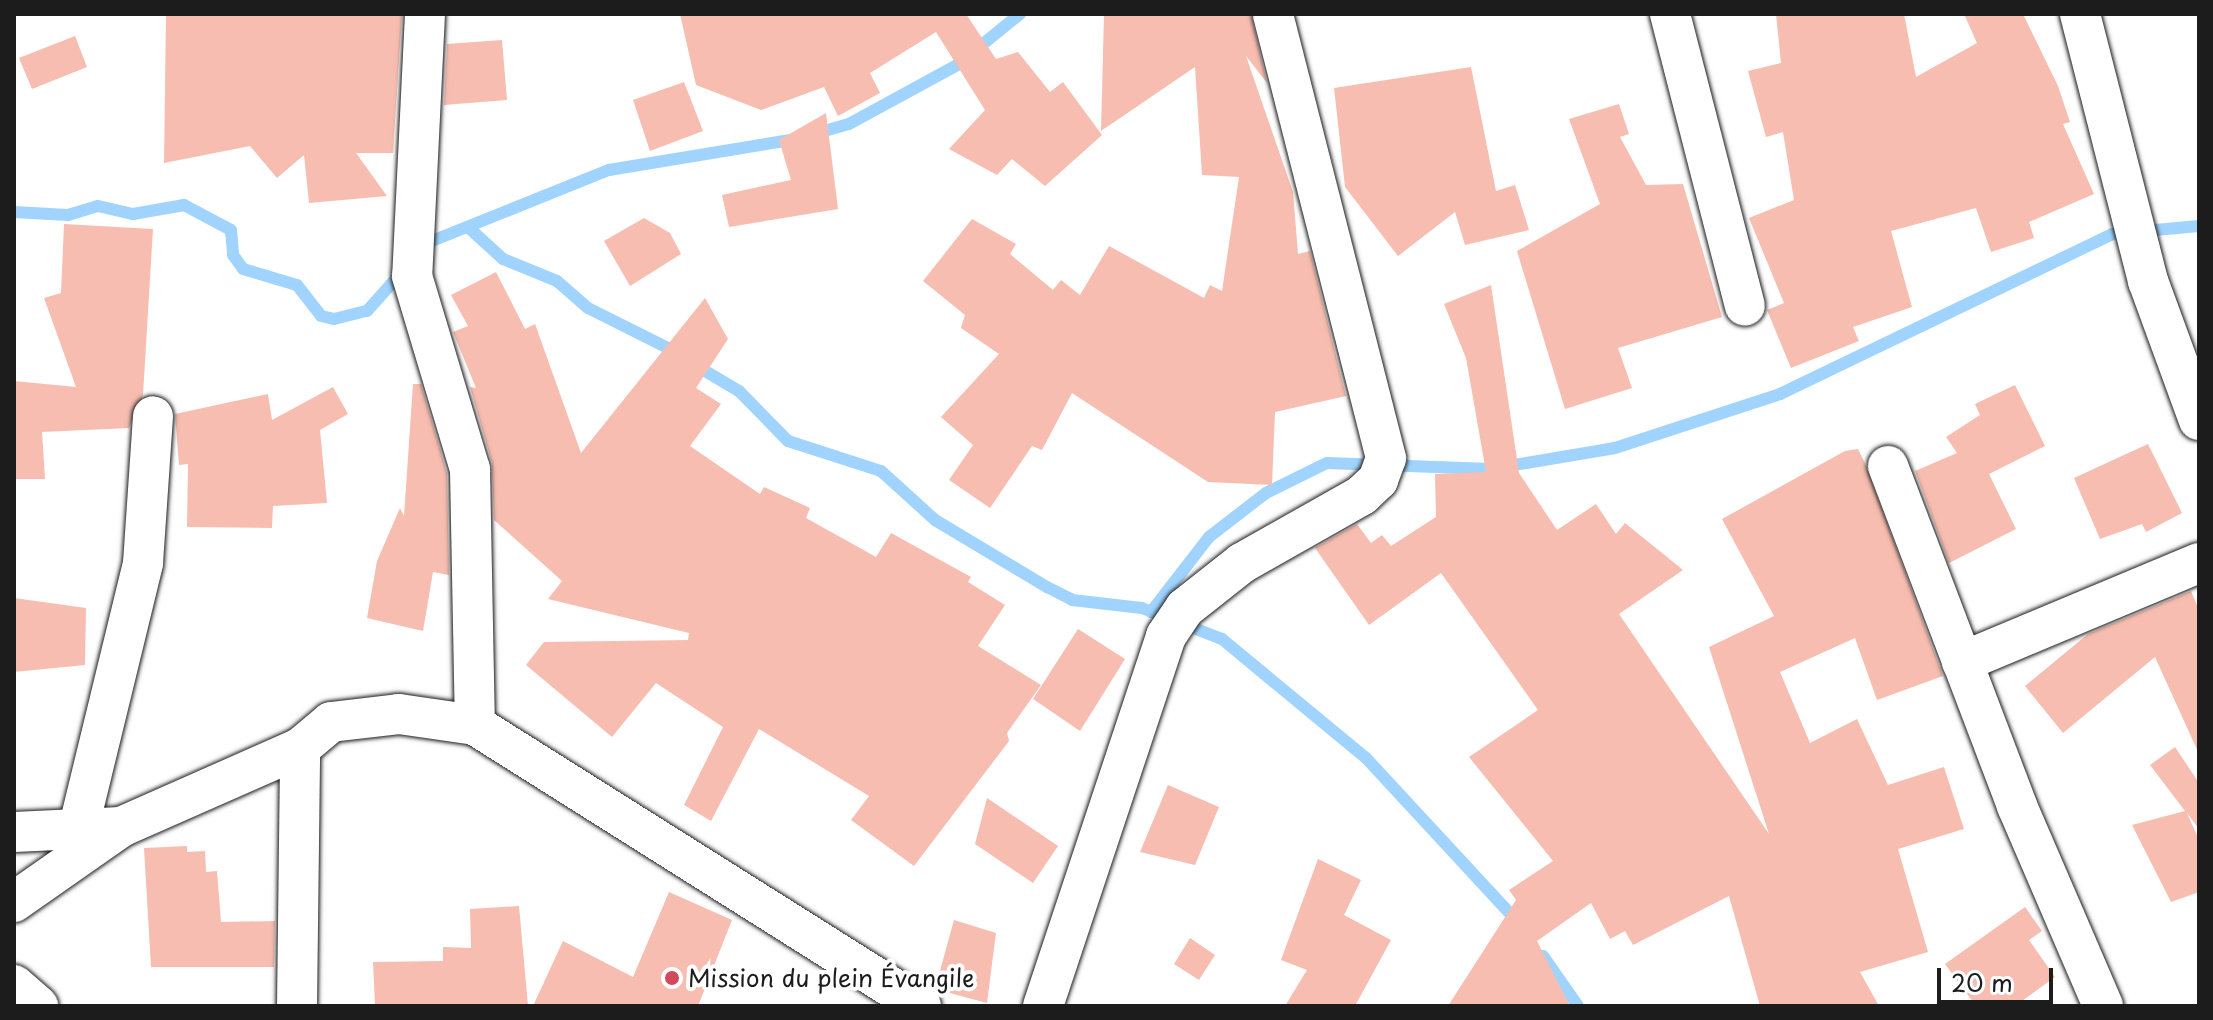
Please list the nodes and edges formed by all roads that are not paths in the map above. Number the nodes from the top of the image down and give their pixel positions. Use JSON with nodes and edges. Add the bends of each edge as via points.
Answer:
{"nodes":[{"id":1,"x":425,"y":14,"type":"edge"},
{"id":2,"x":1273,"y":14,"type":"edge"},
{"id":3,"x":1670,"y":14,"type":"edge"},
{"id":4,"x":2080,"y":14,"type":"edge"},
{"id":5,"x":1745,"y":306,"type":"dead end"},
{"id":6,"x":153,"y":416,"type":"dead end"},
{"id":7,"x":2199,"y":420,"type":"edge"},
{"id":8,"x":1888,"y":466,"type":"dead end"},
{"id":9,"x":2199,"y":563,"type":"edge"},
{"id":10,"x":1962,"y":662,"type":"junction"},
{"id":11,"x":475,"y":725,"type":"junction"},
{"id":12,"x":300,"y":748,"type":"junction"},
{"id":13,"x":79,"y":826,"type":"junction"},
{"id":14,"x":121,"y":827,"type":"junction"},
{"id":15,"x":14,"y":832,"type":"edge"},
{"id":16,"x":14,"y":902,"type":"edge"},
{"id":17,"x":14,"y":985,"type":"edge"},
{"id":18,"x":38,"y":1006,"type":"edge"},
{"id":19,"x":297,"y":1006,"type":"edge"},
{"id":20,"x":921,"y":1006,"type":"edge"},
{"id":21,"x":1043,"y":1006,"type":"edge"},
{"id":22,"x":2103,"y":1006,"type":"edge"}],
"edges":[{"from":1,"to":11,"type":"street","via":[[411,260],[470,469]]},
{"from":2,"to":21,"type":"street","via":[[1382,469],[1242,563],[1176,622]]},
{"from":3,"to":5,"type":"street"},
{"from":4,"to":7,"type":"street","via":[[2148,281]]},
{"from":6,"to":13,"type":"street","via":[[143,563]]},
{"from":8,"to":10,"type":"street"},
{"from":9,"to":10,"type":"street"},
{"from":10,"to":22,"type":"street"},
{"from":11,"to":12,"type":"street","via":[[399,714],[331,722]]},
{"from":11,"to":20,"type":"street"},
{"from":12,"to":14,"type":"street"},
{"from":12,"to":19,"type":"street"},
{"from":13,"to":14,"type":"street"},
{"from":13,"to":15,"type":"street"},
{"from":14,"to":16,"type":"street"},
{"from":17,"to":18,"type":"street"}]}
